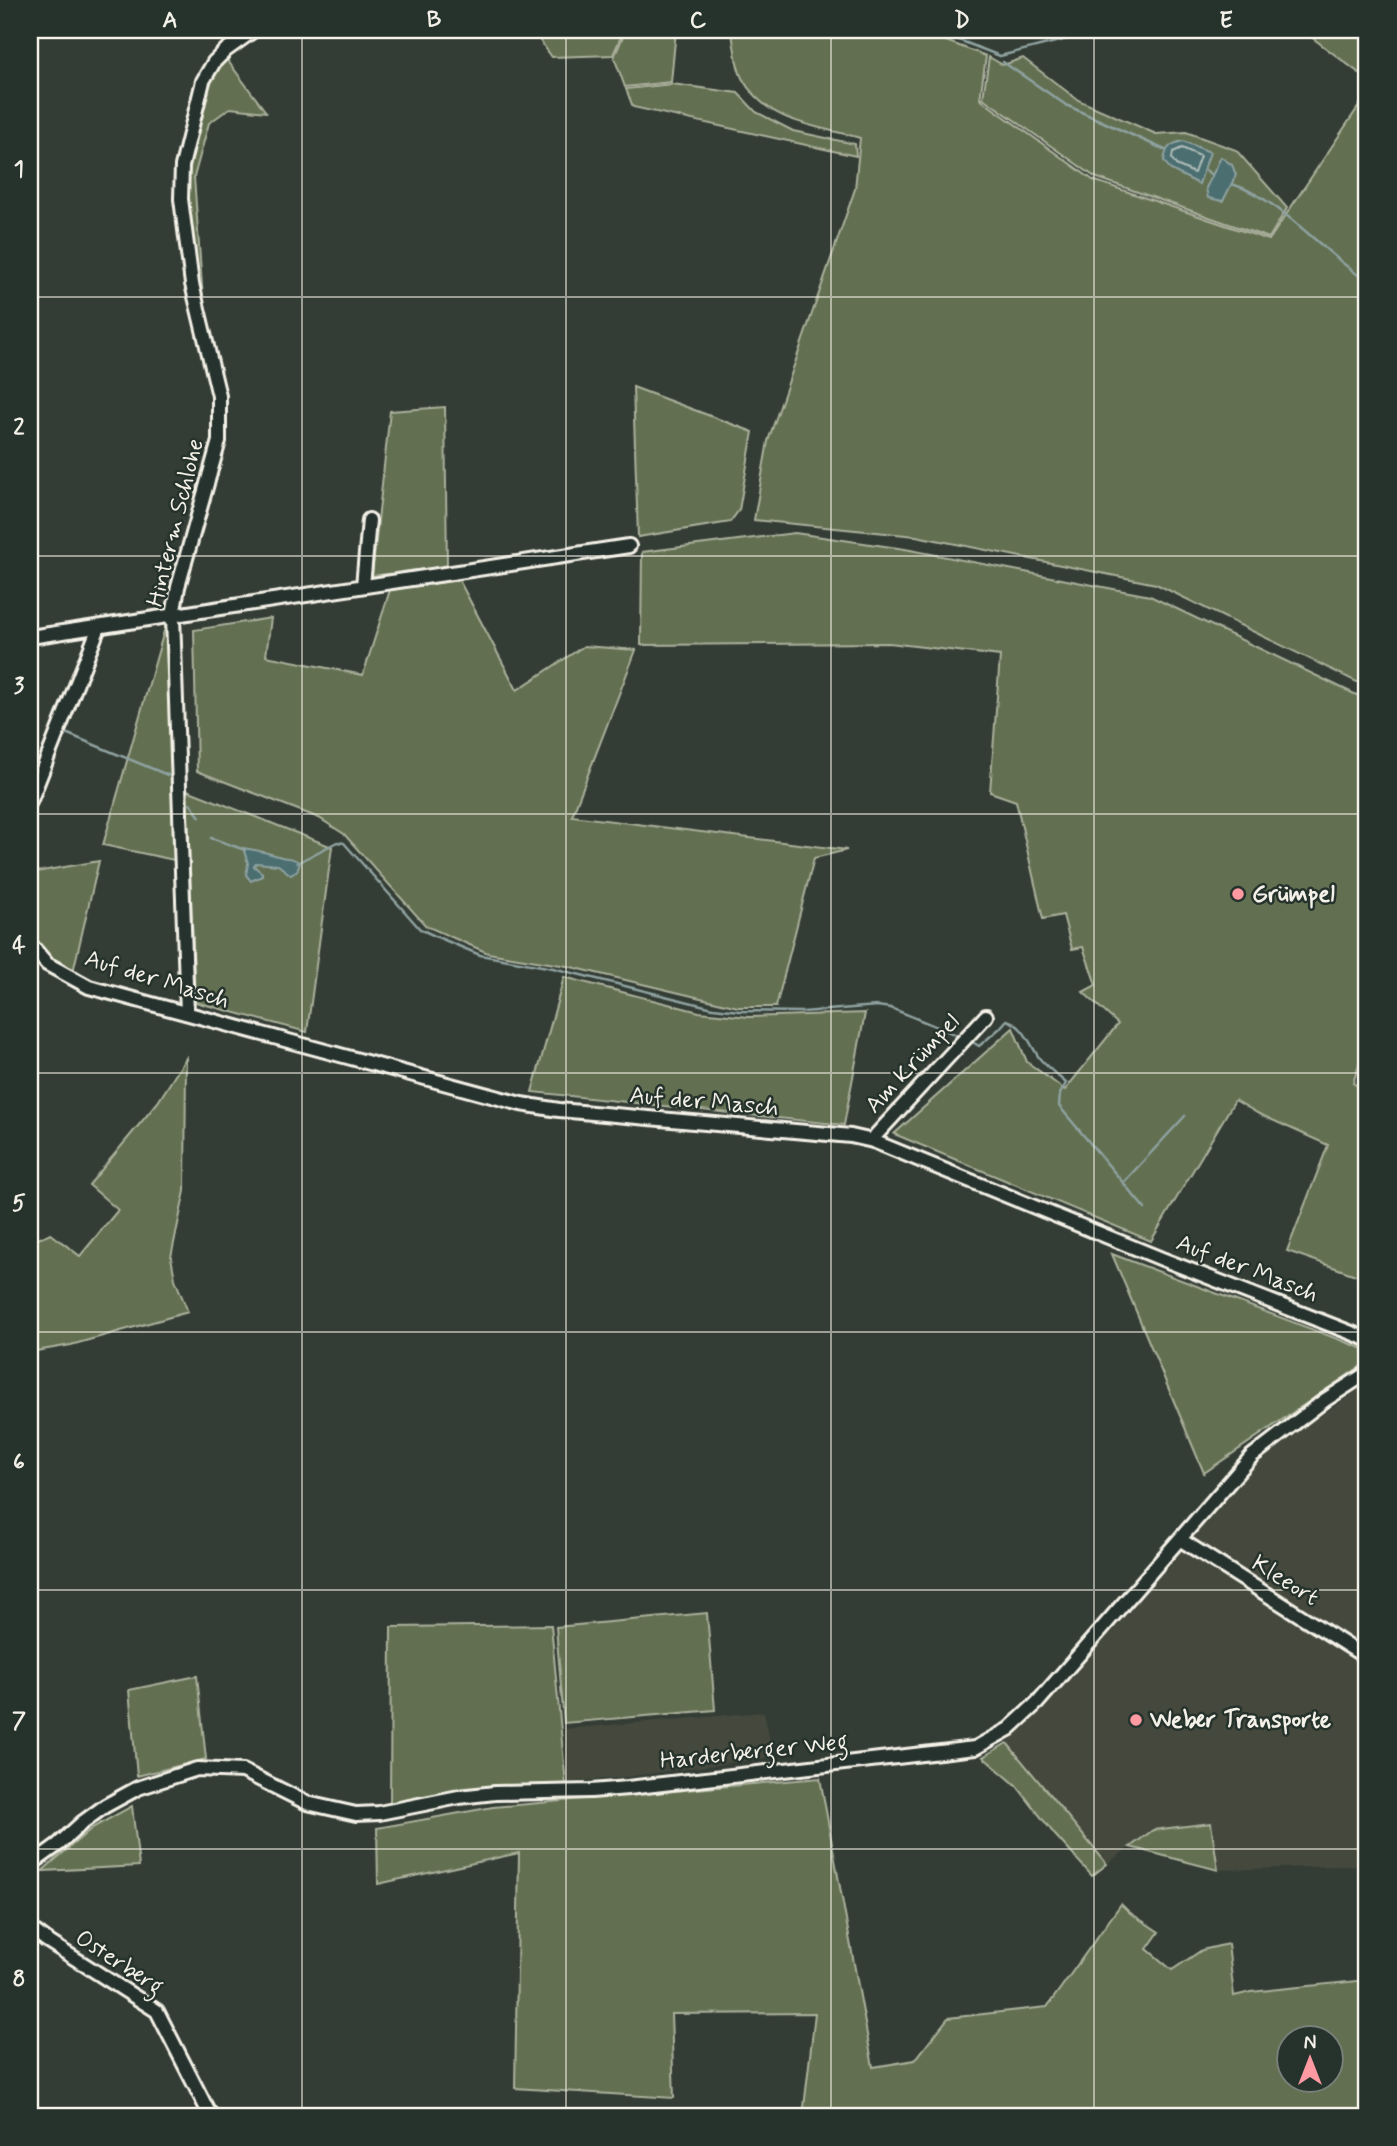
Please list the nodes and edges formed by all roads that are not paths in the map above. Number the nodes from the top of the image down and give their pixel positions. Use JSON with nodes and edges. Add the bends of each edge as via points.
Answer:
{"nodes":[{"id":1,"x":254,"y":30,"type":"edge"},
{"id":2,"x":369,"y":520,"type":"dead end"},
{"id":3,"x":629,"y":547,"type":"dead end"},
{"id":4,"x":363,"y":586,"type":"junction"},
{"id":5,"x":173,"y":616,"type":"junction"},
{"id":6,"x":99,"y":627,"type":"junction"},
{"id":7,"x":30,"y":637,"type":"edge"},
{"id":8,"x":30,"y":802,"type":"edge"},
{"id":9,"x":30,"y":944,"type":"edge"},
{"id":10,"x":187,"y":1013,"type":"junction"},
{"id":11,"x":986,"y":1016,"type":"dead end"},
{"id":12,"x":873,"y":1141,"type":"junction"},
{"id":13,"x":1367,"y":1339,"type":"edge"},
{"id":14,"x":1367,"y":1373,"type":"edge"},
{"id":15,"x":1181,"y":1540,"type":"junction"},
{"id":16,"x":1367,"y":1658,"type":"edge"},
{"id":17,"x":30,"y":1865,"type":"edge"},
{"id":18,"x":30,"y":1928,"type":"edge"},
{"id":19,"x":214,"y":2116,"type":"edge"}],
"edges":[{"from":1,"to":5,"type":"street","name":"Hinterm Schlohe","via":[[214,62],[203,81],[182,166],[181,199],[192,284],[219,396],[219,442]]},
{"from":2,"to":4,"type":"street"},
{"from":3,"to":4,"type":"street"},
{"from":4,"to":5,"type":"street"},
{"from":5,"to":6,"type":"street"},
{"from":5,"to":10,"type":"street","name":"Hinterm Schlohe"},
{"from":6,"to":7,"type":"street"},
{"from":6,"to":8,"type":"street"},
{"from":9,"to":10,"type":"street","name":"Auf der Masch","via":[[47,964],[89,987]]},
{"from":10,"to":12,"type":"street","name":"Auf der Masch","via":[[522,1104]]},
{"from":11,"to":12,"type":"street","name":"Am Krümpel"},
{"from":12,"to":13,"type":"street","name":"Auf der Masch"},
{"from":14,"to":15,"type":"street","name":"Harderberger Weg","via":[[1251,1456]]},
{"from":15,"to":16,"type":"street","name":"Kleeort"},
{"from":15,"to":17,"type":"street","name":"Harderberger Weg","via":[[1037,1703],[1009,1729],[975,1748],[628,1788],[495,1793],[356,1814],[307,1803],[243,1771],[197,1769],[138,1788],[105,1806]]},
{"from":18,"to":19,"type":"street","name":"Osterberg","via":[[157,2011]]}]}
